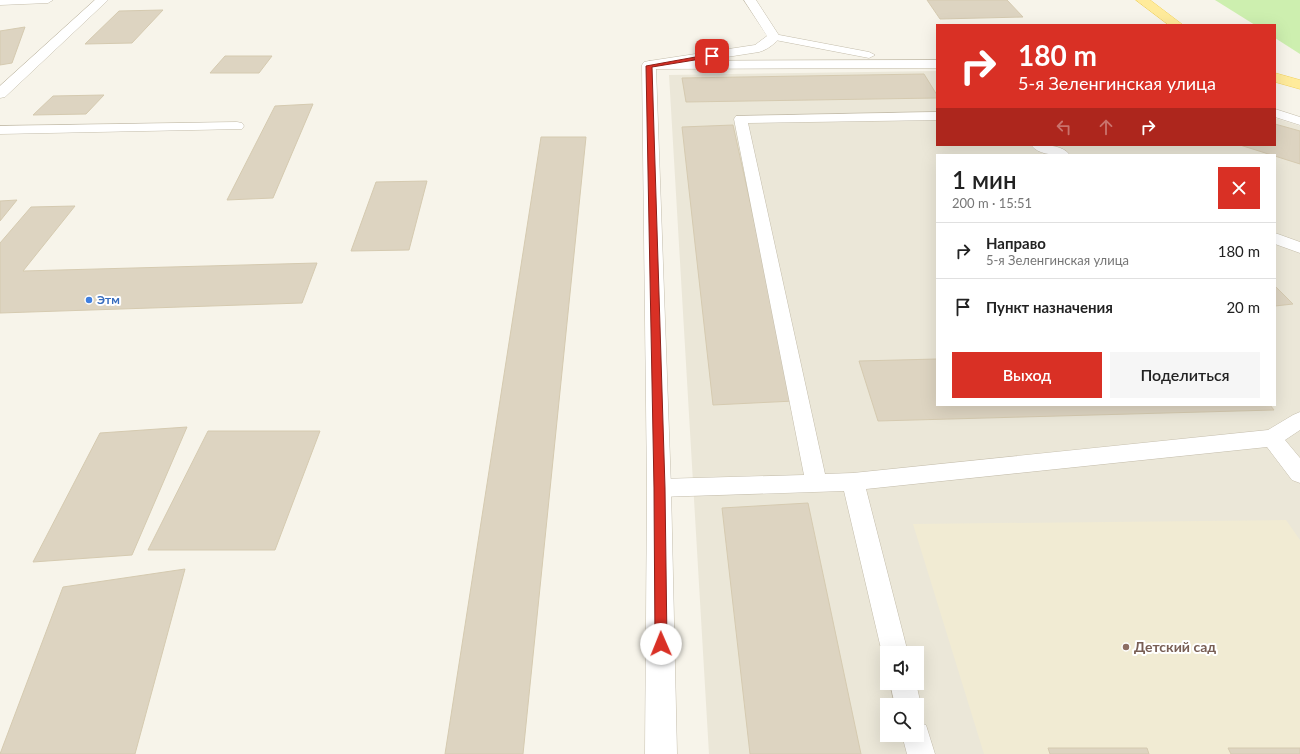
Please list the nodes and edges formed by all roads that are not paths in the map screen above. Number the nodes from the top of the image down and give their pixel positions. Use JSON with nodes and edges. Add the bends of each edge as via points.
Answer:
{"nodes":[{"id":1,"x":48,"y":0,"type":"edge"},
{"id":2,"x":102,"y":0,"type":"edge"},
{"id":3,"x":750,"y":0,"type":"edge"},
{"id":4,"x":1142,"y":0,"type":"edge"},
{"id":5,"x":0,"y":2,"type":"edge"},
{"id":6,"x":1176,"y":24,"type":"edge"},
{"id":7,"x":774,"y":37,"type":"junction"},
{"id":8,"x":908,"y":64,"type":"junction"},
{"id":9,"x":936,"y":64,"type":"edge"},
{"id":10,"x":649,"y":66,"type":"junction"},
{"id":11,"x":1276,"y":76,"type":"edge"},
{"id":12,"x":1300,"y":85,"type":"edge"},
{"id":13,"x":0,"y":94,"type":"edge"},
{"id":14,"x":1276,"y":113,"type":"edge"},
{"id":15,"x":936,"y":116,"type":"edge"},
{"id":16,"x":1300,"y":120,"type":"edge"},
{"id":17,"x":237,"y":126,"type":"dead end"},
{"id":18,"x":0,"y":130,"type":"edge"},
{"id":19,"x":1040,"y":146,"type":"edge"},
{"id":20,"x":1060,"y":154,"type":"edge"},
{"id":21,"x":1276,"y":238,"type":"edge"},
{"id":22,"x":1300,"y":248,"type":"edge"},
{"id":23,"x":1300,"y":420,"type":"edge"},
{"id":24,"x":1272,"y":438,"type":"junction"},
{"id":25,"x":1300,"y":474,"type":"edge"},
{"id":26,"x":852,"y":482,"type":"junction"},
{"id":27,"x":816,"y":483,"type":"junction"},
{"id":28,"x":659,"y":488,"type":"junction"},
{"id":29,"x":893,"y":646,"type":"edge"},
{"id":30,"x":918,"y":742,"type":"edge"},
{"id":31,"x":661,"y":754,"type":"edge"},
{"id":32,"x":921,"y":754,"type":"edge"}],
"edges":[{"from":1,"to":5,"type":"lane"},
{"from":2,"to":13,"type":"street"},
{"from":3,"to":7,"type":"street"},
{"from":4,"to":6,"type":"main road"},
{"from":7,"to":8,"type":"lane"},
{"from":7,"to":10,"type":"street","via":[[759,48]]},
{"from":8,"to":9,"type":"lane"},
{"from":8,"to":10,"type":"lane"},
{"from":10,"to":28,"type":"street"},
{"from":11,"to":12,"type":"main road"},
{"from":14,"to":16,"type":"lane"},
{"from":15,"to":27,"type":"lane","via":[[741,119]]},
{"from":17,"to":18,"type":"lane"},
{"from":19,"to":20,"type":"lane"},
{"from":21,"to":22,"type":"lane"},
{"from":23,"to":24,"type":"lane"},
{"from":24,"to":25,"type":"lane"},
{"from":24,"to":26,"type":"lane"},
{"from":26,"to":27,"type":"lane"},
{"from":26,"to":29,"type":"lane"},
{"from":27,"to":28,"type":"lane"},
{"from":28,"to":31,"type":"street"},
{"from":30,"to":32,"type":"lane"}]}
